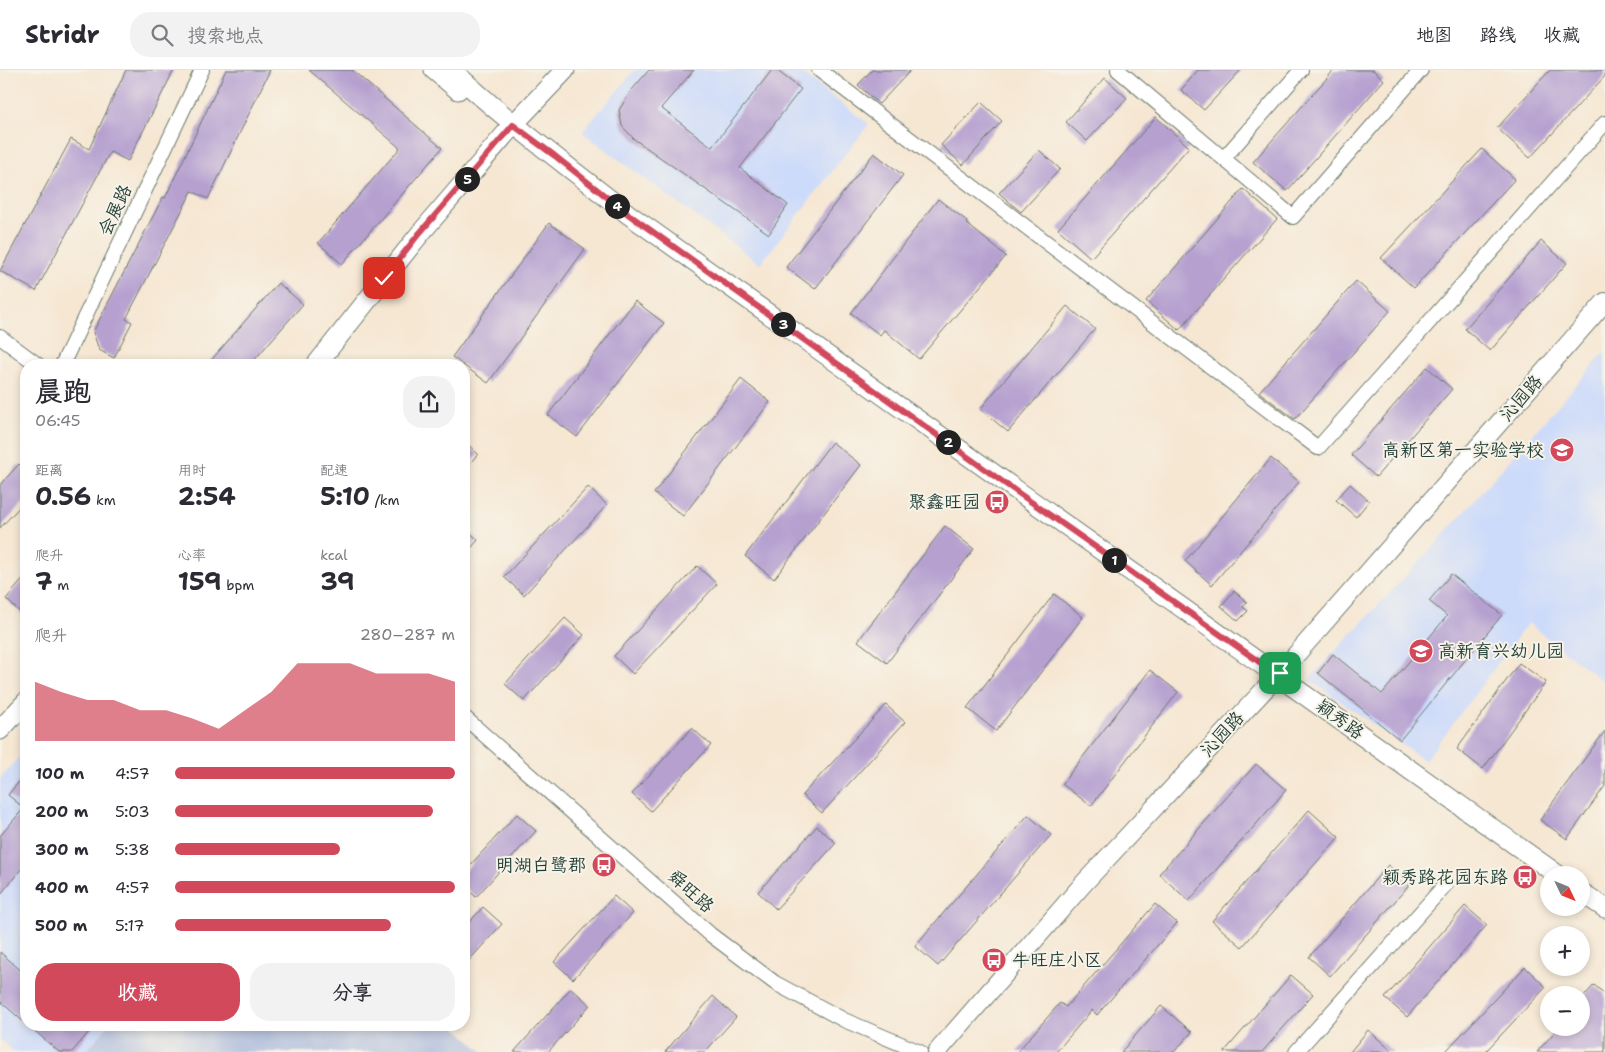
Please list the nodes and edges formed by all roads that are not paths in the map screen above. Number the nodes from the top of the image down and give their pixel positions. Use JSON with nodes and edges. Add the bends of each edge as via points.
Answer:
{"nodes":[{"id":1,"x":202,"y":70,"type":"edge"},
{"id":2,"x":434,"y":70,"type":"edge"},
{"id":3,"x":452,"y":70,"type":"edge"},
{"id":4,"x":565,"y":70,"type":"edge"},
{"id":5,"x":819,"y":70,"type":"edge"},
{"id":6,"x":1118,"y":70,"type":"edge"},
{"id":7,"x":1301,"y":70,"type":"edge"},
{"id":8,"x":1421,"y":70,"type":"edge"},
{"id":9,"x":1605,"y":123,"type":"edge"},
{"id":10,"x":513,"y":125,"type":"junction"},
{"id":11,"x":1224,"y":158,"type":"junction"},
{"id":12,"x":1605,"y":302,"type":"edge"},
{"id":13,"x":0,"y":337,"type":"edge"},
{"id":14,"x":30,"y":359,"type":"edge"},
{"id":15,"x":65,"y":359,"type":"edge"},
{"id":16,"x":321,"y":359,"type":"edge"},
{"id":17,"x":1278,"y":675,"type":"junction"},
{"id":18,"x":20,"y":708,"type":"edge"},
{"id":19,"x":470,"y":722,"type":"edge"},
{"id":20,"x":0,"y":730,"type":"edge"},
{"id":21,"x":1545,"y":866,"type":"edge"},
{"id":22,"x":1446,"y":884,"type":"dead end"},
{"id":23,"x":1590,"y":898,"type":"edge"},
{"id":24,"x":1605,"y":908,"type":"edge"},
{"id":25,"x":920,"y":1052,"type":"edge"},
{"id":26,"x":936,"y":1052,"type":"edge"},
{"id":27,"x":1296,"y":1052,"type":"edge"}],
"edges":[{"from":1,"to":15,"type":"street","name":"会展路"},
{"from":2,"to":10,"type":"main road","name":"颖秀路","via":[[463,94]]},
{"from":3,"to":10,"type":"main road","name":"颖秀路"},
{"from":4,"to":10,"type":"main road"},
{"from":5,"to":9,"type":"street","via":[[1318,448]]},
{"from":6,"to":11,"type":"street"},
{"from":7,"to":11,"type":"street"},
{"from":8,"to":11,"type":"street","via":[[1294,217]]},
{"from":10,"to":16,"type":"main road","via":[[418,235]]},
{"from":10,"to":17,"type":"main road","name":"颖秀路","via":[[628,214]]},
{"from":12,"to":17,"type":"street","name":"沁园路"},
{"from":13,"to":14,"type":"street"},
{"from":17,"to":21,"type":"main road","name":"颖秀路"},
{"from":17,"to":26,"type":"street","name":"沁园路","via":[[1084,883]]},
{"from":18,"to":20,"type":"main road"},
{"from":19,"to":25,"type":"street","name":"舜旺路","via":[[711,934],[775,983],[844,1020]]},
{"from":22,"to":27,"type":"street"},
{"from":23,"to":24,"type":"main road"}]}
